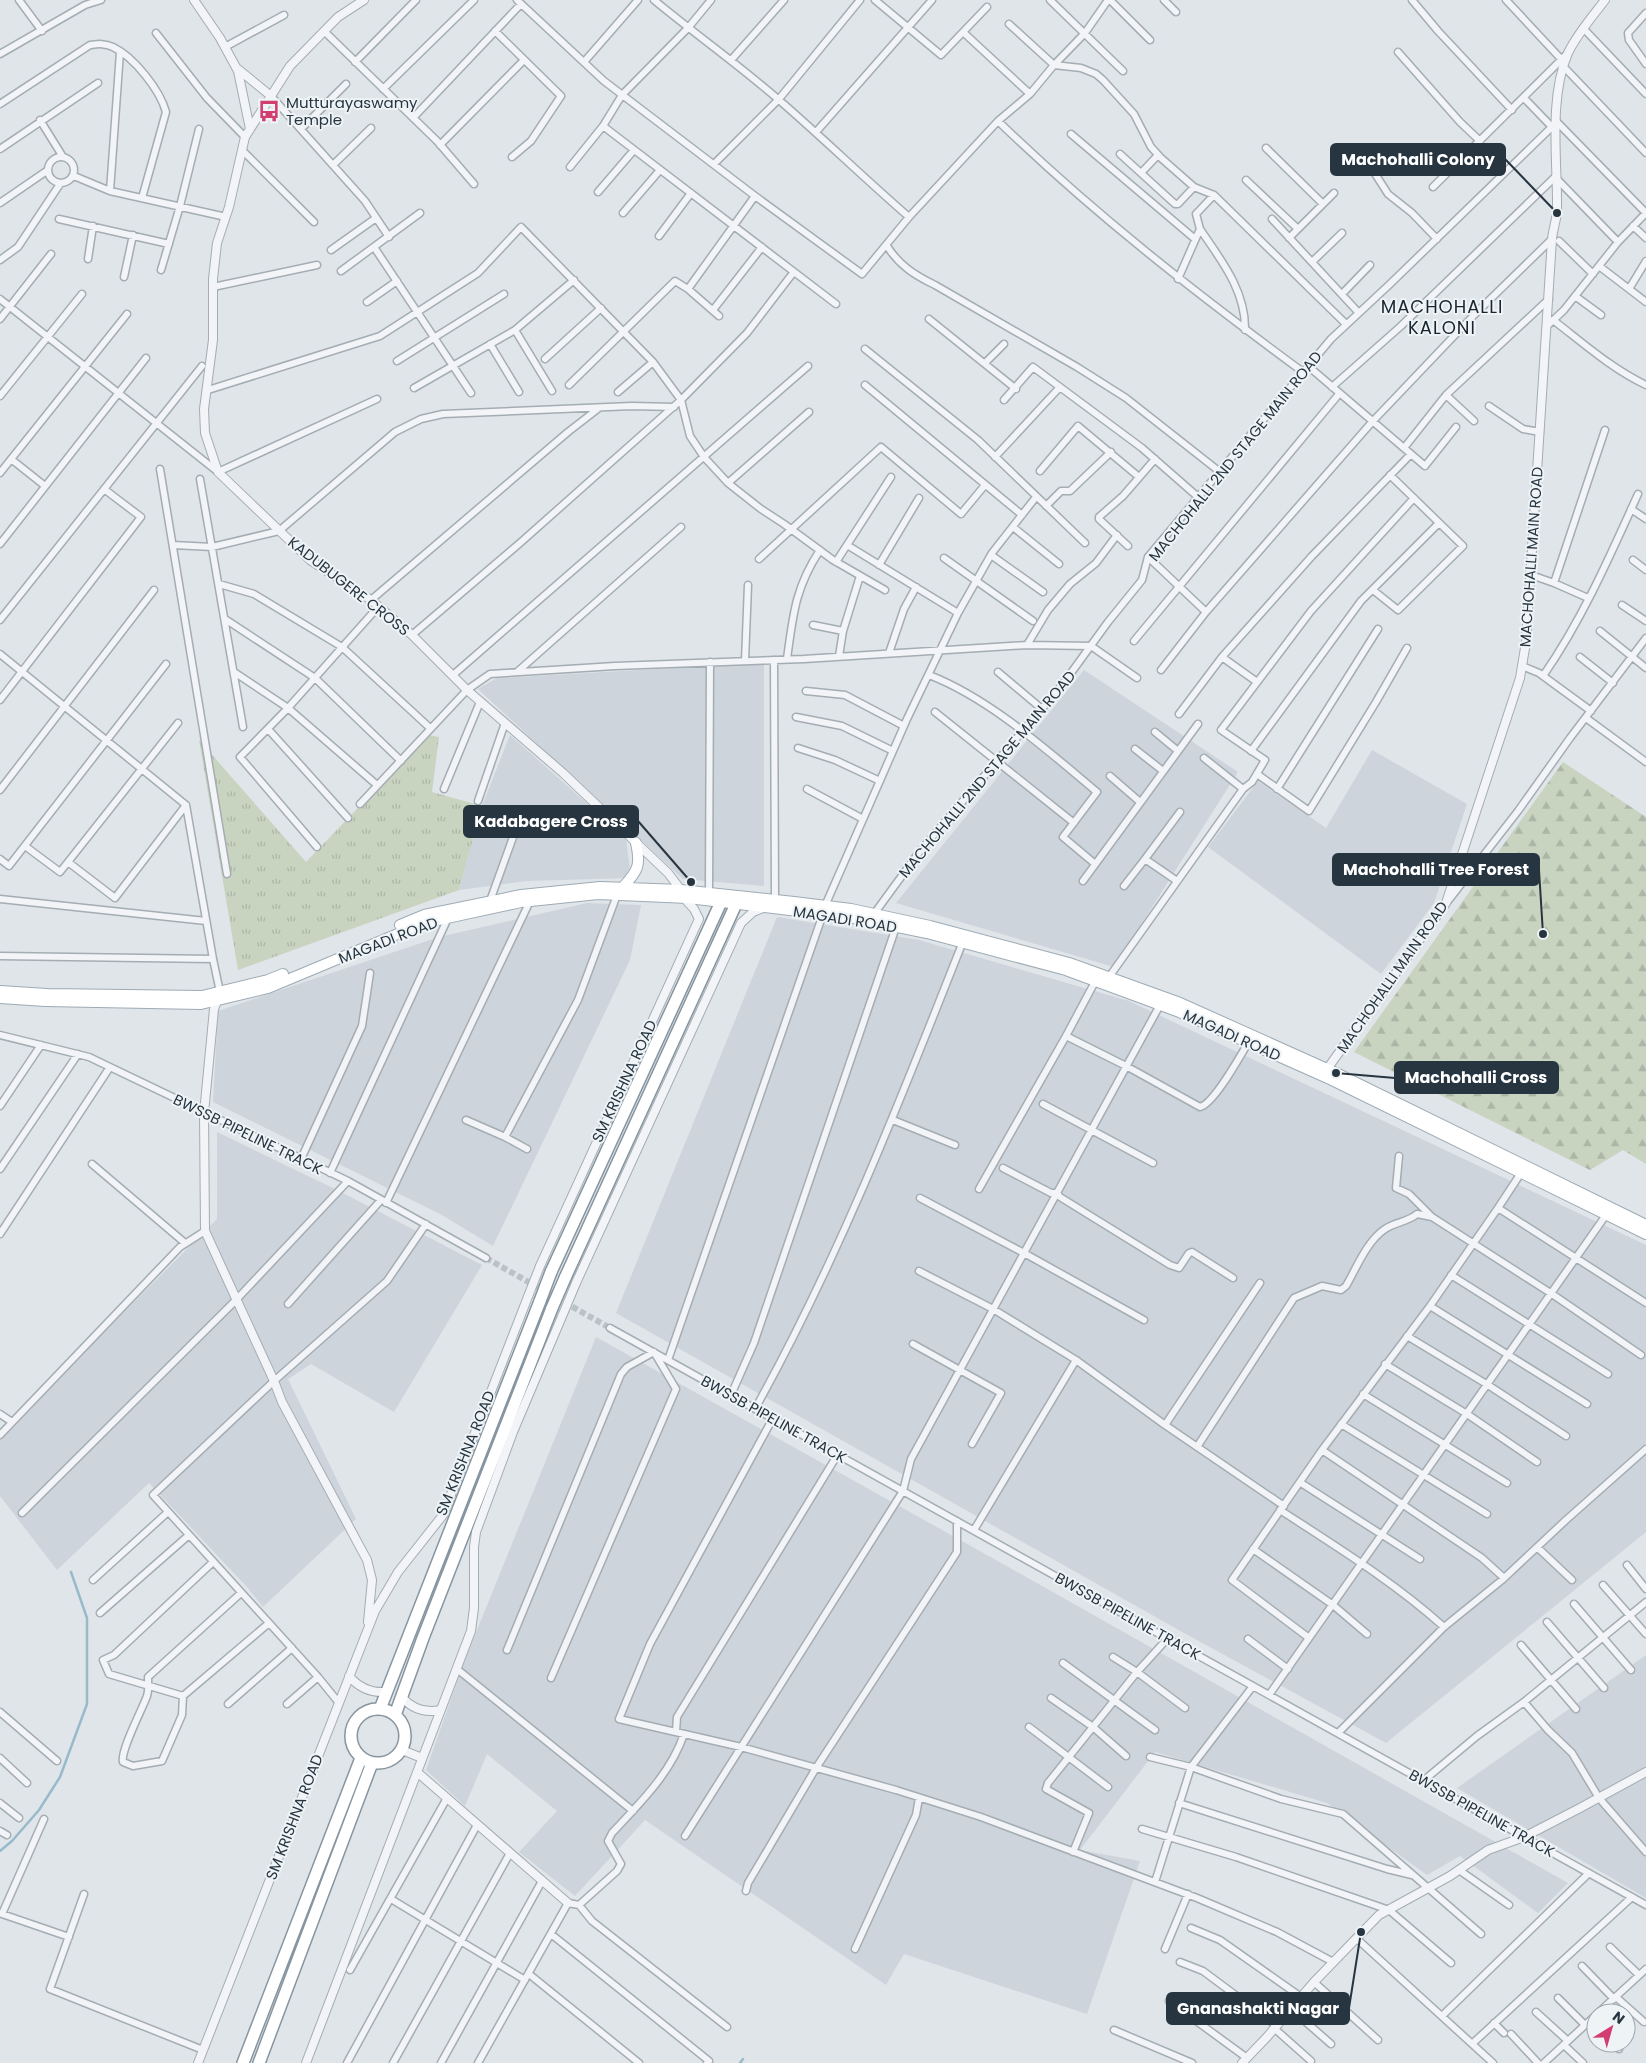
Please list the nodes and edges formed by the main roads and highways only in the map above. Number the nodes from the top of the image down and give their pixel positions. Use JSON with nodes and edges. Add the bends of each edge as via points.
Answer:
{"nodes":[{"id":1,"x":636,"y":843,"type":"road end"},
{"id":2,"x":620,"y":891,"type":"junction"},
{"id":3,"x":683,"y":894,"type":"junction"},
{"id":4,"x":532,"y":897,"type":"junction"},
{"id":5,"x":720,"y":902,"type":"junction"},
{"id":6,"x":736,"y":904,"type":"junction"},
{"id":7,"x":824,"y":910,"type":"junction"},
{"id":8,"x":1101,"y":977,"type":"junction"},
{"id":9,"x":0,"y":991,"type":"edge"},
{"id":10,"x":219,"y":996,"type":"junction"},
{"id":11,"x":0,"y":998,"type":"edge"},
{"id":12,"x":1325,"y":1072,"type":"junction"},
{"id":13,"x":1646,"y":1225,"type":"edge"},
{"id":14,"x":1646,"y":1234,"type":"edge"},
{"id":15,"x":380,"y":1709,"type":"junction"},
{"id":16,"x":395,"y":1715,"type":"junction"},
{"id":17,"x":361,"y":1758,"type":"junction"},
{"id":18,"x":372,"y":1763,"type":"junction"},
{"id":19,"x":276,"y":1980,"type":"junction"},
{"id":20,"x":289,"y":1986,"type":"junction"},
{"id":21,"x":243,"y":2063,"type":"edge"},
{"id":22,"x":259,"y":2063,"type":"edge"}],
"edges":[{"from":1,"to":2,"type":"main road","via":[[638,868]]},
{"from":2,"to":3,"type":"main road","name":"MAGADI ROAD"},
{"from":2,"to":4,"type":"main road","name":"MAGADI ROAD","via":[[600,887]]},
{"from":3,"to":5,"type":"main road","name":"MAGADI ROAD"},
{"from":3,"to":7,"type":"main road","name":"MAGADI ROAD","via":[[709,893],[775,900]]},
{"from":4,"to":10,"type":"main road","name":"MAGADI ROAD","via":[[424,923],[268,988]]},
{"from":4,"to":10,"type":"main road","name":"MAGADI ROAD","via":[[490,901],[424,915],[268,980]]},
{"from":5,"to":6,"type":"main road","name":"MAGADI ROAD"},
{"from":5,"to":15,"type":"highway","name":"SM KRISHNA ROAD","bridge":true,"via":[[552,1272]]},
{"from":6,"to":7,"type":"main road","name":"MAGADI ROAD"},
{"from":6,"to":16,"type":"highway","name":"SM KRISHNA ROAD","bridge":true,"via":[[554,1303]]},
{"from":7,"to":8,"type":"main road","name":"MAGADI ROAD"},
{"from":7,"to":8,"type":"main road","name":"MAGADI ROAD","via":[[874,914],[956,932],[1069,962]]},
{"from":8,"to":12,"type":"main road","name":"MAGADI ROAD","via":[[1160,1005]]},
{"from":8,"to":12,"type":"main road","name":"MAGADI ROAD","via":[[1180,1004]]},
{"from":9,"to":10,"type":"main road","name":"MAGADI ROAD"},
{"from":10,"to":11,"type":"main road","name":"MAGADI ROAD","via":[[201,1004]]},
{"from":12,"to":13,"type":"main road","name":"MAGADI ROAD"},
{"from":12,"to":14,"type":"main road","name":"MAGADI ROAD"},
{"from":15,"to":16,"type":"highway"},
{"from":15,"to":17,"type":"highway","via":[[362,1714],[352,1727],[351,1744]]},
{"from":16,"to":18,"type":"highway","via":[[405,1734],[402,1750],[387,1762]]},
{"from":17,"to":18,"type":"highway"},
{"from":17,"to":19,"type":"highway"},
{"from":18,"to":20,"type":"highway"},
{"from":19,"to":20,"type":"main road"},
{"from":19,"to":21,"type":"highway"},
{"from":20,"to":22,"type":"highway"}]}
